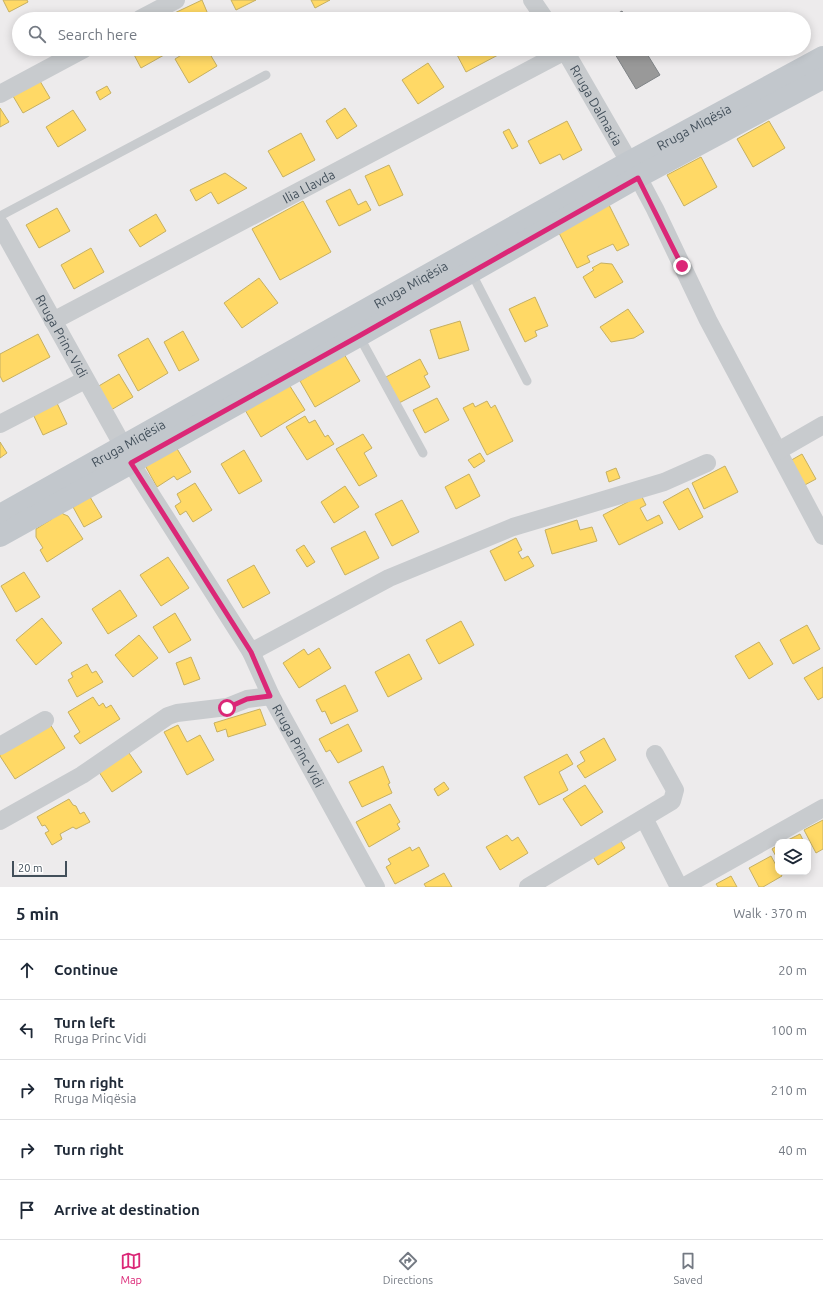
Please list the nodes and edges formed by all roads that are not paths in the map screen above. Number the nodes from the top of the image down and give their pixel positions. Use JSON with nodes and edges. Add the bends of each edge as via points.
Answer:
{"nodes":[{"id":1,"x":176,"y":0,"type":"edge"},
{"id":2,"x":532,"y":0,"type":"edge"},
{"id":3,"x":153,"y":12,"type":"edge"},
{"id":4,"x":540,"y":12,"type":"edge"},
{"id":5,"x":71,"y":56,"type":"edge"},
{"id":6,"x":553,"y":56,"type":"edge"},
{"id":7,"x":567,"y":56,"type":"edge"},
{"id":8,"x":823,"y":57,"type":"edge"},
{"id":9,"x":266,"y":76,"type":"dead end"},
{"id":10,"x":823,"y":78,"type":"edge"},
{"id":11,"x":0,"y":94,"type":"edge"},
{"id":12,"x":633,"y":170,"type":"junction"},
{"id":13,"x":0,"y":216,"type":"edge"},
{"id":14,"x":0,"y":226,"type":"edge"},
{"id":15,"x":472,"y":272,"type":"junction"},
{"id":16,"x":53,"y":321,"type":"junction"},
{"id":17,"x":359,"y":336,"type":"junction"},
{"id":18,"x":86,"y":380,"type":"junction"},
{"id":19,"x":527,"y":381,"type":"dead end"},
{"id":20,"x":0,"y":424,"type":"edge"},
{"id":21,"x":823,"y":426,"type":"edge"},
{"id":22,"x":778,"y":451,"type":"junction"},
{"id":23,"x":423,"y":453,"type":"dead end"},
{"id":24,"x":127,"y":455,"type":"junction"},
{"id":25,"x":706,"y":463,"type":"dead end"},
{"id":26,"x":0,"y":515,"type":"edge"},
{"id":27,"x":0,"y":536,"type":"edge"},
{"id":28,"x":823,"y":536,"type":"edge"},
{"id":29,"x":251,"y":652,"type":"junction"},
{"id":30,"x":270,"y":696,"type":"junction"},
{"id":31,"x":45,"y":720,"type":"dead end"},
{"id":32,"x":0,"y":746,"type":"edge"},
{"id":33,"x":655,"y":754,"type":"dead end"},
{"id":34,"x":823,"y":808,"type":"edge"},
{"id":35,"x":644,"y":818,"type":"junction"},
{"id":36,"x":0,"y":821,"type":"edge"},
{"id":37,"x":376,"y":887,"type":"edge"},
{"id":38,"x":528,"y":887,"type":"edge"},
{"id":39,"x":679,"y":887,"type":"edge"},
{"id":40,"x":683,"y":887,"type":"edge"}],
"edges":[{"from":1,"to":3,"type":"street"},
{"from":2,"to":4,"type":"street"},
{"from":5,"to":11,"type":"street"},
{"from":6,"to":16,"type":"street","name":"Ilia Llavda"},
{"from":7,"to":12,"type":"street","name":"Rruga Dalmacia"},
{"from":8,"to":12,"type":"main road","name":"Rruga Miqësia"},
{"from":9,"to":13,"type":"lane"},
{"from":10,"to":12,"type":"main road","name":"Rruga Miqësia"},
{"from":12,"to":15,"type":"main road","name":"Rruga Miqësia"},
{"from":12,"to":22,"type":"street","name":"Rruga Dalmacia","via":[[708,320]]},
{"from":12,"to":24,"type":"main road","name":"Rruga Miqësia"},
{"from":14,"to":16,"type":"street","name":"Rruga Princ Vidi"},
{"from":15,"to":17,"type":"main road","name":"Rruga Miqësia"},
{"from":15,"to":19,"type":"lane"},
{"from":16,"to":18,"type":"street","name":"Rruga Princ Vidi"},
{"from":17,"to":23,"type":"lane"},
{"from":17,"to":24,"type":"main road","name":"Rruga Miqësia"},
{"from":18,"to":20,"type":"street"},
{"from":18,"to":24,"type":"street","name":"Rruga Princ Vidi"},
{"from":21,"to":22,"type":"street"},
{"from":22,"to":28,"type":"street","name":"Rruga Dalmacia"},
{"from":24,"to":26,"type":"main road","name":"Rruga Miqësia"},
{"from":24,"to":27,"type":"main road","name":"Rruga Miqësia"},
{"from":24,"to":29,"type":"street","name":"Rruga Princ Vidi"},
{"from":25,"to":29,"type":"street","via":[[664,482],[513,527],[389,578]]},
{"from":29,"to":30,"type":"street","name":"Rruga Princ Vidi"},
{"from":30,"to":36,"type":"street","via":[[247,699],[227,708],[168,716],[82,775]]},
{"from":30,"to":37,"type":"street","name":"Rruga Princ Vidi"},
{"from":31,"to":32,"type":"street"},
{"from":33,"to":35,"type":"street","via":[[675,790],[672,801]]},
{"from":34,"to":40,"type":"street"},
{"from":35,"to":38,"type":"street"},
{"from":35,"to":39,"type":"street"}]}
